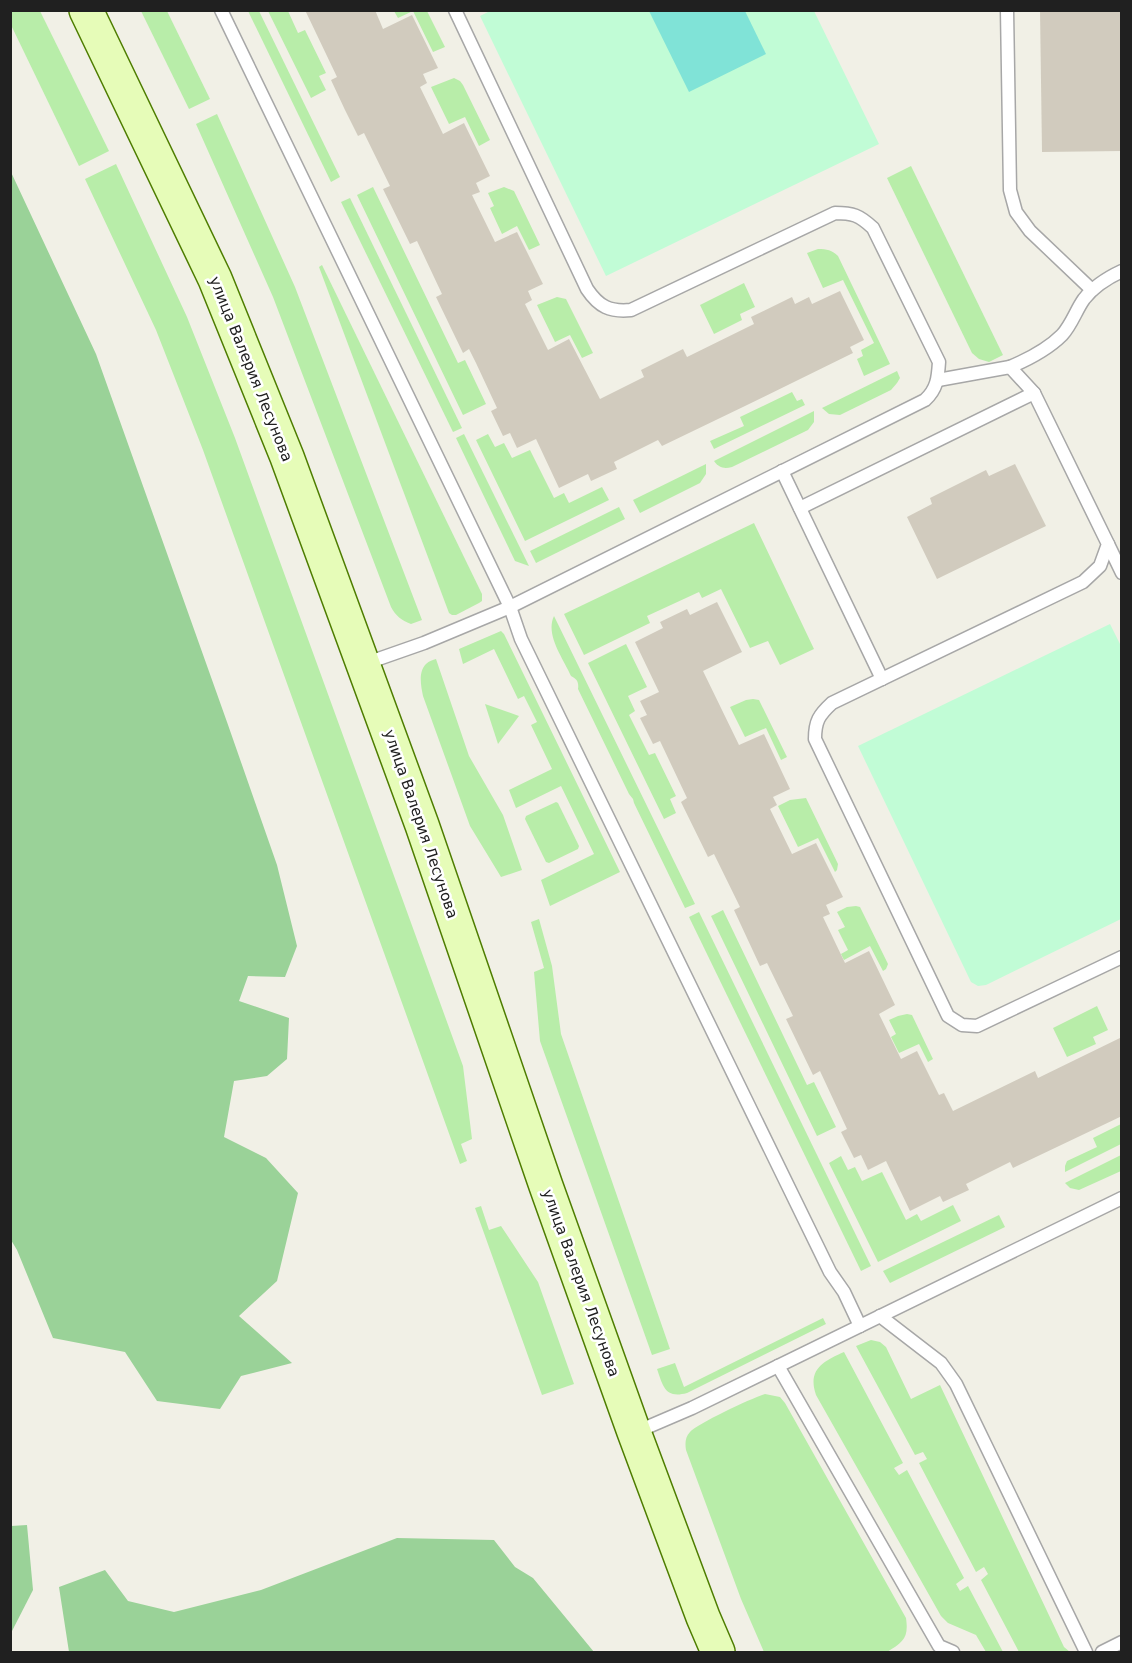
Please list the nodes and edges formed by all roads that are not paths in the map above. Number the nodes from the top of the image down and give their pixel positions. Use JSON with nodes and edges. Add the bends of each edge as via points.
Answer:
{"nodes":[{"id":1,"x":86,"y":10,"type":"edge"},
{"id":2,"x":221,"y":10,"type":"edge"},
{"id":3,"x":455,"y":10,"type":"edge"},
{"id":4,"x":1008,"y":10,"type":"edge"},
{"id":5,"x":1122,"y":271,"type":"edge"},
{"id":6,"x":1092,"y":290,"type":"junction"},
{"id":7,"x":1010,"y":367,"type":"junction"},
{"id":8,"x":938,"y":380,"type":"junction"},
{"id":9,"x":1034,"y":393,"type":"junction"},
{"id":10,"x":782,"y":471,"type":"junction"},
{"id":11,"x":800,"y":508,"type":"junction"},
{"id":12,"x":1108,"y":544,"type":"junction"},
{"id":13,"x":1122,"y":573,"type":"edge"},
{"id":14,"x":510,"y":606,"type":"junction"},
{"id":15,"x":364,"y":664,"type":"junction"},
{"id":16,"x":882,"y":679,"type":"junction"},
{"id":17,"x":1122,"y":957,"type":"edge"},
{"id":18,"x":1122,"y":1198,"type":"edge"},
{"id":19,"x":880,"y":1316,"type":"junction"},
{"id":20,"x":860,"y":1326,"type":"junction"},
{"id":21,"x":778,"y":1366,"type":"junction"},
{"id":22,"x":634,"y":1432,"type":"junction"},
{"id":23,"x":1122,"y":1642,"type":"edge"},
{"id":24,"x":935,"y":1649,"type":"edge"},
{"id":25,"x":718,"y":1653,"type":"edge"},
{"id":26,"x":953,"y":1653,"type":"edge"},
{"id":27,"x":1086,"y":1653,"type":"edge"},
{"id":28,"x":1102,"y":1653,"type":"edge"}],
"edges":[{"from":1,"to":15,"type":"main road","name":"улица Валерия Лесунова","via":[[215,279]]},
{"from":2,"to":14,"type":"lane"},
{"from":3,"to":8,"type":"lane","via":[[595,300],[607,308],[631,310],[835,213],[850,213],[873,228],[939,362]]},
{"from":4,"to":6,"type":"lane","via":[[1010,190],[1016,212],[1029,231]]},
{"from":5,"to":6,"type":"lane"},
{"from":6,"to":7,"type":"lane","via":[[1061,335],[1032,357]]},
{"from":7,"to":8,"type":"lane"},
{"from":7,"to":9,"type":"lane"},
{"from":8,"to":10,"type":"lane","via":[[925,399]]},
{"from":9,"to":11,"type":"lane"},
{"from":9,"to":12,"type":"lane"},
{"from":10,"to":11,"type":"lane"},
{"from":10,"to":14,"type":"lane"},
{"from":11,"to":16,"type":"lane"},
{"from":12,"to":13,"type":"lane"},
{"from":12,"to":16,"type":"lane","via":[[1100,566],[1083,582]]},
{"from":14,"to":15,"type":"lane"},
{"from":14,"to":20,"type":"lane","via":[[521,639],[830,1272]]},
{"from":15,"to":22,"type":"main road","name":"улица Валерия Лесунова"},
{"from":16,"to":17,"type":"lane","via":[[832,703],[819,715],[815,739],[948,1016],[977,1026]]},
{"from":18,"to":19,"type":"lane"},
{"from":19,"to":20,"type":"lane"},
{"from":19,"to":27,"type":"lane","via":[[941,1363],[956,1384]]},
{"from":20,"to":21,"type":"lane"},
{"from":21,"to":22,"type":"lane"},
{"from":21,"to":24,"type":"lane"},
{"from":22,"to":25,"type":"main road","name":"улица Валерия Лесунова"},
{"from":23,"to":28,"type":"lane"},
{"from":24,"to":26,"type":"lane"}]}
